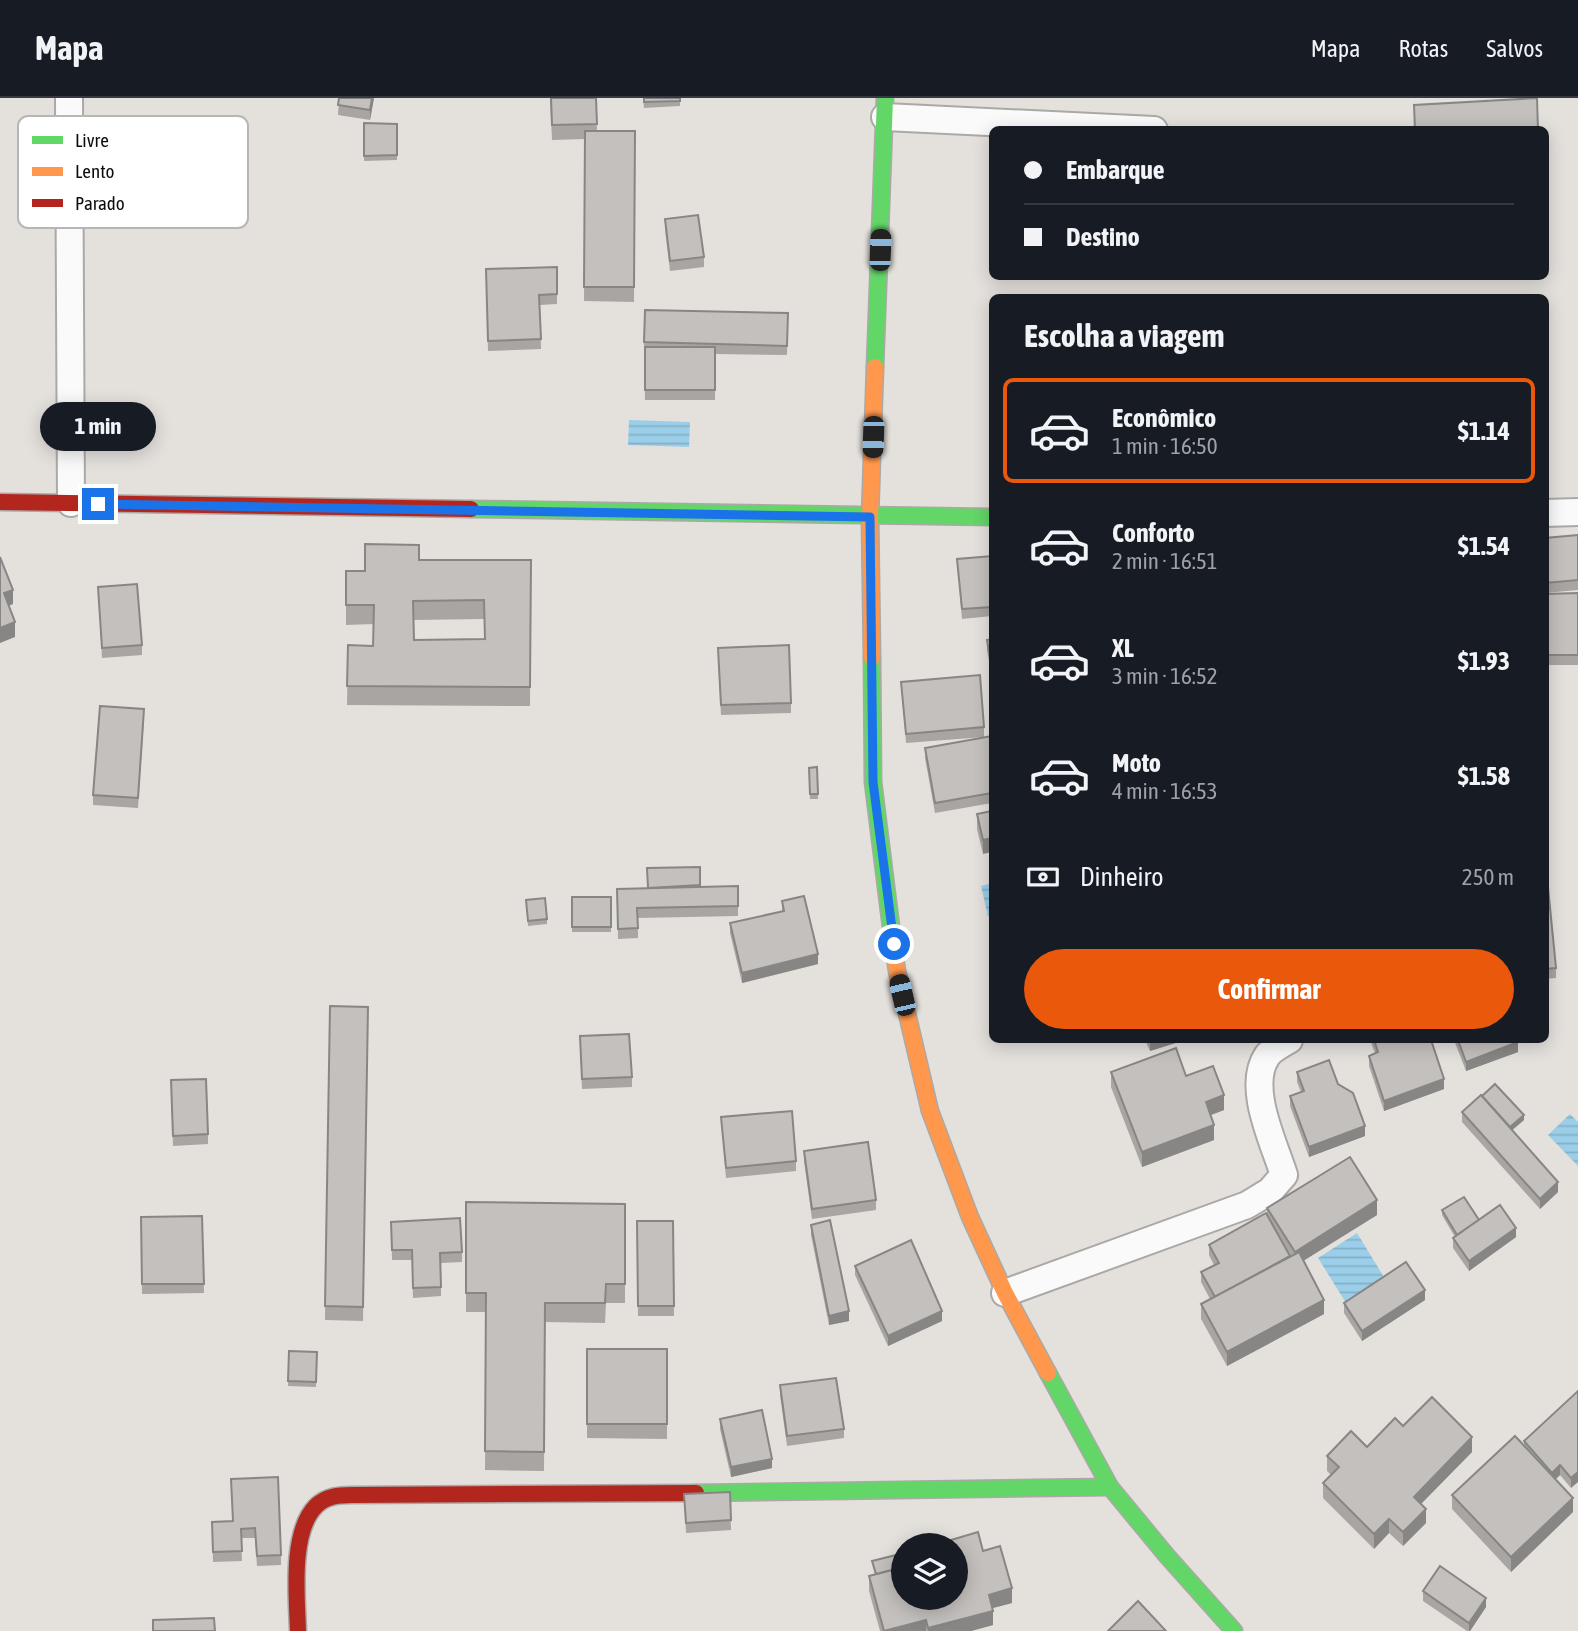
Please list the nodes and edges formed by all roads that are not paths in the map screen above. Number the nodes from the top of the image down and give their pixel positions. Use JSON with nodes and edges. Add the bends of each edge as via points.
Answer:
{"nodes":[{"id":1,"x":69,"y":98,"type":"edge"},
{"id":2,"x":885,"y":108,"type":"edge"},
{"id":3,"x":69,"y":116,"type":"edge"},
{"id":4,"x":1105,"y":126,"type":"edge"},
{"id":5,"x":70,"y":228,"type":"edge"},
{"id":6,"x":0,"y":502,"type":"edge"},
{"id":7,"x":71,"y":503,"type":"junction"},
{"id":8,"x":1578,"y":512,"type":"edge"},
{"id":9,"x":1549,"y":513,"type":"edge"},
{"id":10,"x":870,"y":517,"type":"junction"},
{"id":11,"x":989,"y":517,"type":"edge"},
{"id":12,"x":1285,"y":1043,"type":"edge"},
{"id":13,"x":1004,"y":1293,"type":"junction"},
{"id":14,"x":1110,"y":1487,"type":"junction"},
{"id":15,"x":298,"y":1631,"type":"edge"},
{"id":16,"x":1234,"y":1631,"type":"edge"}],
"edges":[{"from":1,"to":3,"type":"street"},
{"from":2,"to":4,"type":"street"},
{"from":2,"to":10,"type":"street"},
{"from":5,"to":7,"type":"street"},
{"from":6,"to":7,"type":"street"},
{"from":7,"to":10,"type":"street"},
{"from":8,"to":9,"type":"street"},
{"from":10,"to":11,"type":"street"},
{"from":10,"to":13,"type":"street","via":[[873,782],[897,971],[930,1111]]},
{"from":12,"to":13,"type":"street","via":[[1267,1055],[1259,1074],[1260,1100],[1284,1174],[1270,1191],[1247,1205]]},
{"from":13,"to":14,"type":"street"},
{"from":14,"to":15,"type":"street","via":[[328,1497],[313,1509],[304,1528],[297,1569]]},
{"from":14,"to":16,"type":"street"}]}
